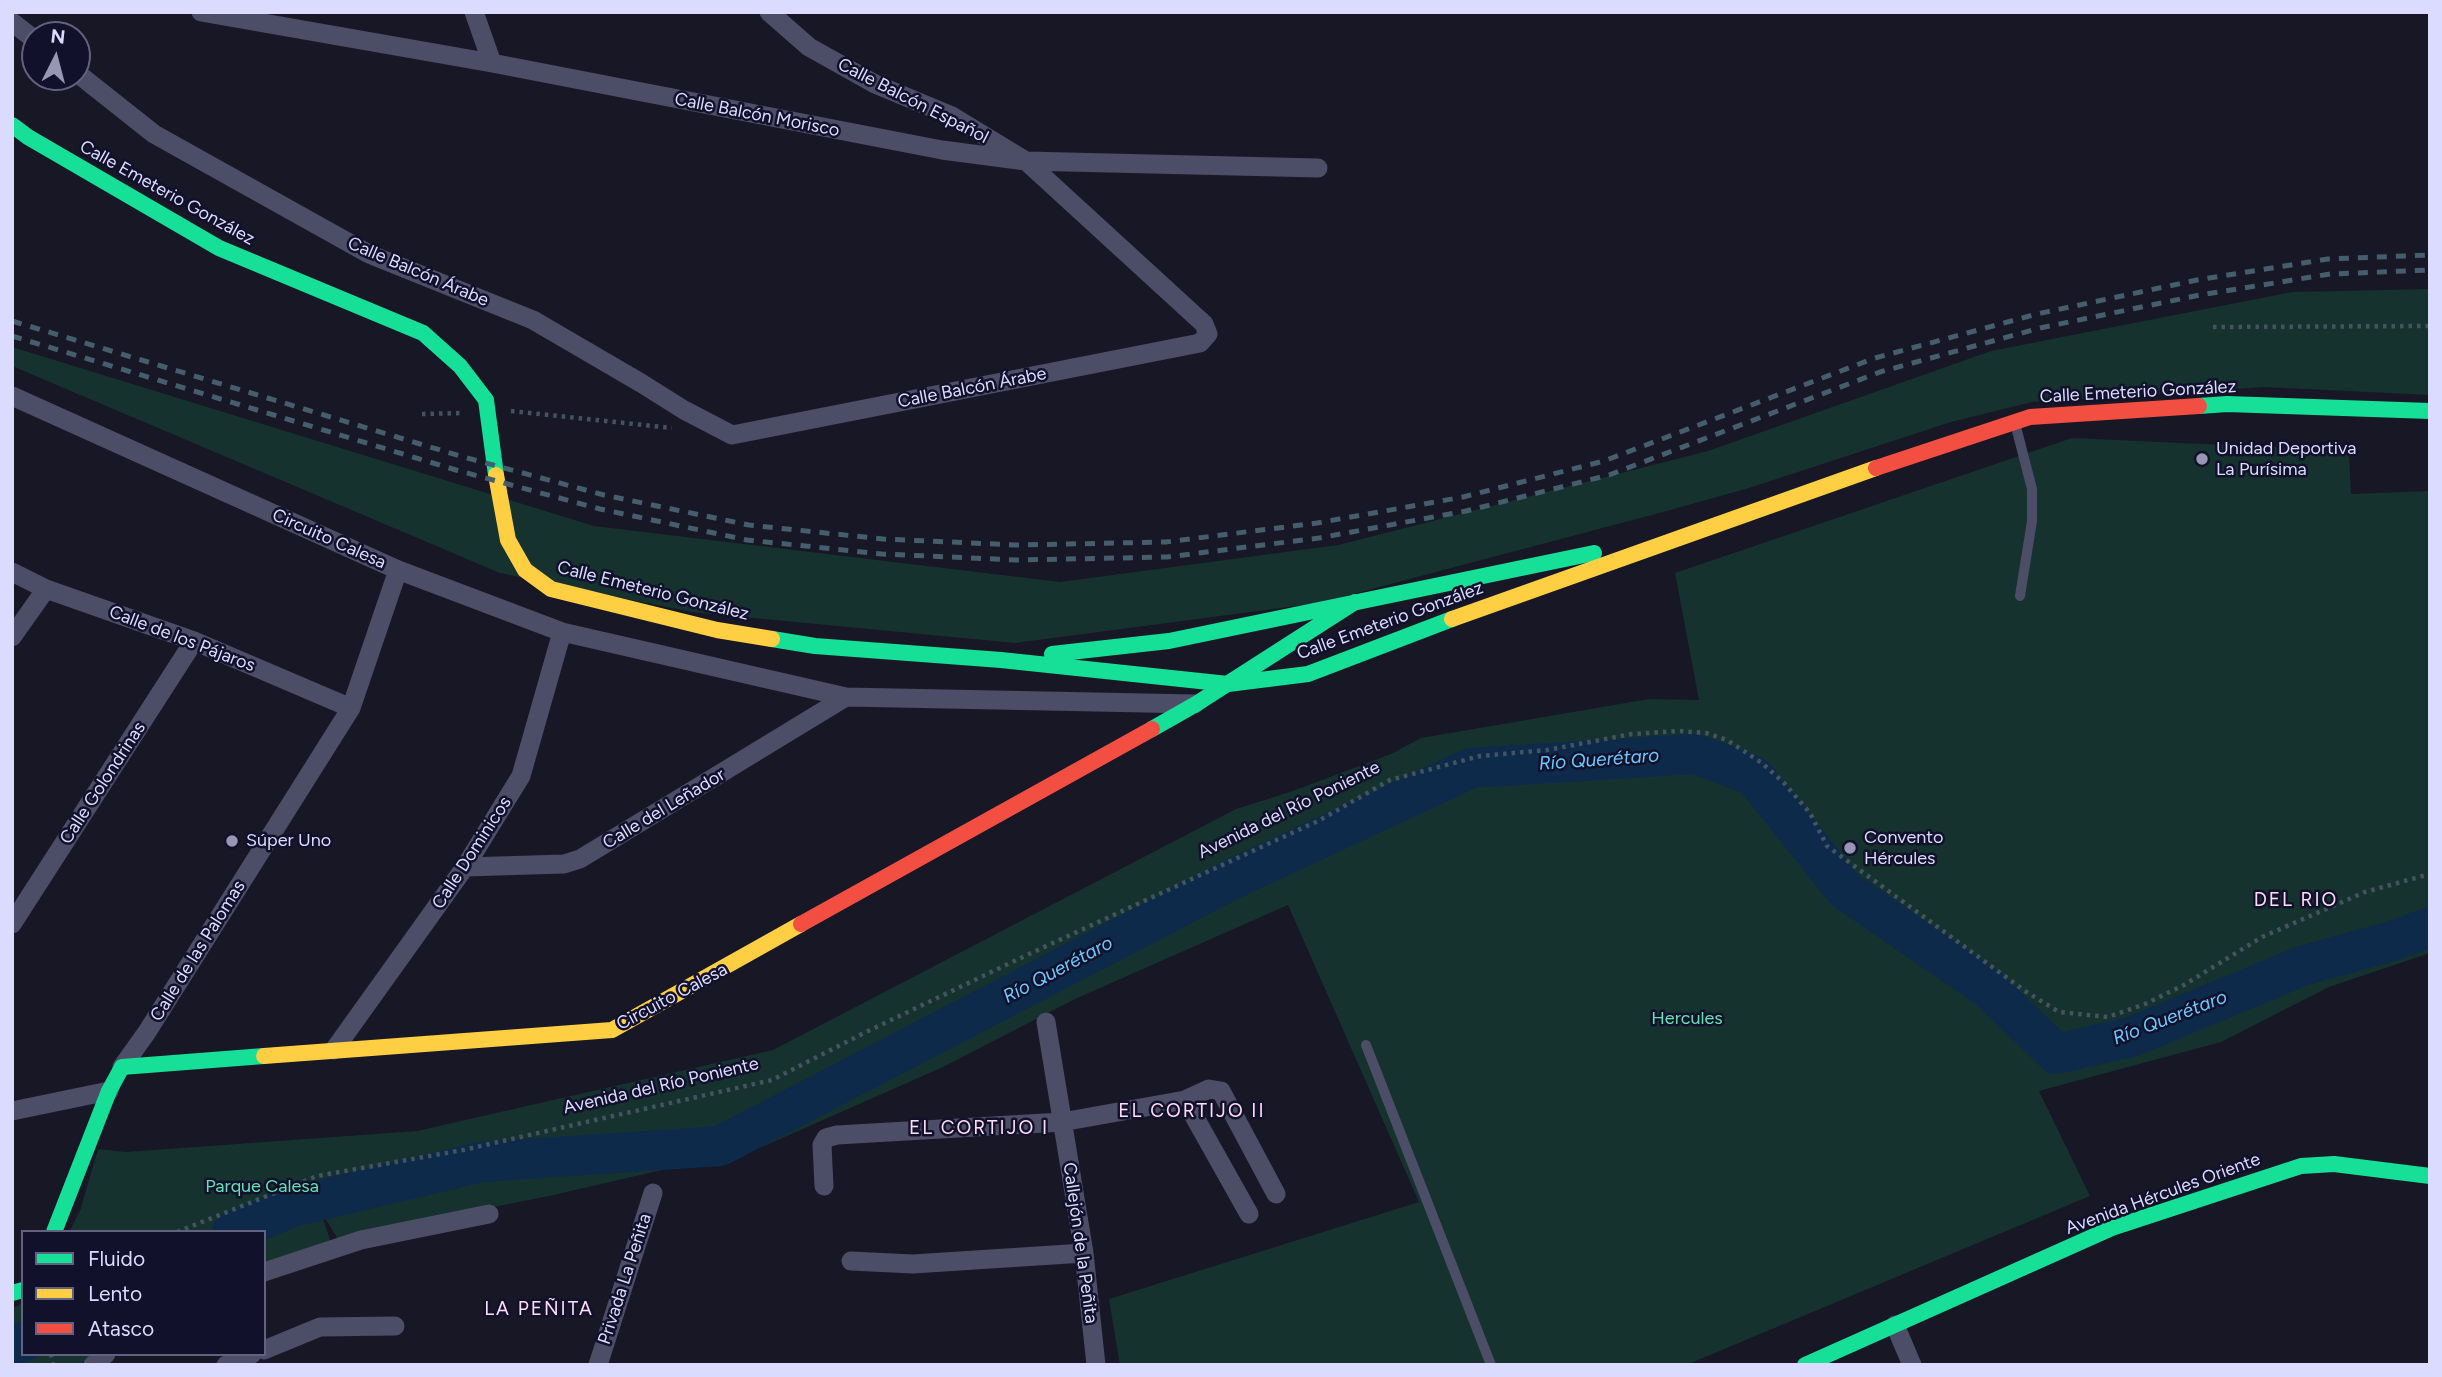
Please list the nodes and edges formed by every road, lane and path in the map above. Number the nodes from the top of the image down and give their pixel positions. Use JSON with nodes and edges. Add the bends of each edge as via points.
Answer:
{"nodes":[{"id":1,"x":201,"y":12,"type":"edge"},
{"id":2,"x":474,"y":12,"type":"edge"},
{"id":3,"x":769,"y":12,"type":"edge"},
{"id":4,"x":492,"y":63,"type":"junction"},
{"id":5,"x":91,"y":84,"type":"edge"},
{"id":6,"x":12,"y":125,"type":"edge"},
{"id":7,"x":1026,"y":161,"type":"junction"},
{"id":8,"x":1318,"y":168,"type":"dead end"},
{"id":9,"x":2430,"y":326,"type":"edge"},
{"id":10,"x":2213,"y":327,"type":"dead end"},
{"id":11,"x":1208,"y":334,"type":"joint"},
{"id":12,"x":12,"y":396,"type":"edge"},
{"id":13,"x":507,"y":411,"type":"dead end"},
{"id":14,"x":2430,"y":411,"type":"edge"},
{"id":15,"x":471,"y":412,"type":"dead end"},
{"id":16,"x":422,"y":415,"type":"dead end"},
{"id":17,"x":2015,"y":422,"type":"junction"},
{"id":18,"x":679,"y":429,"type":"dead end"},
{"id":19,"x":1699,"y":531,"type":"junction"},
{"id":20,"x":398,"y":570,"type":"junction"},
{"id":21,"x":12,"y":572,"type":"edge"},
{"id":22,"x":46,"y":589,"type":"junction"},
{"id":23,"x":2020,"y":596,"type":"dead end"},
{"id":24,"x":1416,"y":601,"type":"junction"},
{"id":25,"x":1354,"y":602,"type":"junction"},
{"id":26,"x":1417,"y":631,"type":"junction"},
{"id":27,"x":562,"y":632,"type":"junction"},
{"id":28,"x":12,"y":636,"type":"edge"},
{"id":29,"x":194,"y":641,"type":"junction"},
{"id":30,"x":1001,"y":660,"type":"junction"},
{"id":31,"x":1228,"y":684,"type":"junction"},
{"id":32,"x":846,"y":697,"type":"junction"},
{"id":33,"x":1196,"y":704,"type":"junction"},
{"id":34,"x":351,"y":708,"type":"junction"},
{"id":35,"x":465,"y":867,"type":"junction"},
{"id":36,"x":2430,"y":874,"type":"edge"},
{"id":37,"x":12,"y":924,"type":"edge"},
{"id":38,"x":1046,"y":1022,"type":"dead end"},
{"id":39,"x":1366,"y":1045,"type":"dead end"},
{"id":40,"x":334,"y":1050,"type":"junction"},
{"id":41,"x":122,"y":1067,"type":"junction"},
{"id":42,"x":108,"y":1091,"type":"junction"},
{"id":43,"x":1185,"y":1100,"type":"junction"},
{"id":44,"x":12,"y":1111,"type":"edge"},
{"id":45,"x":1062,"y":1122,"type":"junction"},
{"id":46,"x":2430,"y":1176,"type":"edge"},
{"id":47,"x":824,"y":1186,"type":"dead end"},
{"id":48,"x":653,"y":1193,"type":"dead end"},
{"id":49,"x":1276,"y":1194,"type":"dead end"},
{"id":50,"x":1249,"y":1213,"type":"dead end"},
{"id":51,"x":489,"y":1214,"type":"dead end"},
{"id":52,"x":55,"y":1230,"type":"edge"},
{"id":53,"x":182,"y":1230,"type":"edge"},
{"id":54,"x":1084,"y":1253,"type":"junction"},
{"id":55,"x":851,"y":1261,"type":"dead end"},
{"id":56,"x":266,"y":1271,"type":"edge"},
{"id":57,"x":1895,"y":1325,"type":"junction"},
{"id":58,"x":395,"y":1326,"type":"dead end"},
{"id":59,"x":266,"y":1349,"type":"edge"},
{"id":60,"x":247,"y":1356,"type":"edge"},
{"id":61,"x":226,"y":1365,"type":"edge"},
{"id":62,"x":598,"y":1365,"type":"edge"},
{"id":63,"x":1096,"y":1365,"type":"edge"},
{"id":64,"x":1491,"y":1365,"type":"edge"},
{"id":65,"x":1805,"y":1365,"type":"edge"},
{"id":66,"x":1912,"y":1365,"type":"edge"}],
"edges":[{"from":1,"to":4,"type":"street","name":"Calle Balcón Morisco"},
{"from":2,"to":4,"type":"street"},
{"from":3,"to":7,"type":"street","name":"Calle Balcón Español","via":[[809,47],[875,84],[952,116]]},
{"from":4,"to":7,"type":"street","name":"Calle Balcón Morisco","via":[[942,150]]},
{"from":5,"to":11,"type":"street","name":"Calle Balcón Árabe","via":[[154,134],[369,254],[533,320],[732,435],[1200,343]]},
{"from":6,"to":30,"type":"street","name":"Calle Emeterio González","via":[[219,248],[423,333],[460,366],[486,400],[508,540],[525,570],[551,589],[717,630],[815,646]]},
{"from":7,"to":8,"type":"street","name":"Calle Balcón Morisco"},
{"from":7,"to":11,"type":"street","name":"Calle Balcón Español","via":[[1204,324]]},
{"from":9,"to":10,"type":"path"},
{"from":12,"to":20,"type":"street","name":"Circuito Calesa"},
{"from":13,"to":18,"type":"path"},
{"from":14,"to":17,"type":"street","name":"Calle Emeterio González","via":[[2227,404],[2030,417]]},
{"from":15,"to":16,"type":"path"},
{"from":17,"to":19,"type":"street","name":"Calle Emeterio González"},
{"from":17,"to":23,"type":"lane","via":[[2032,489],[2032,521]]},
{"from":19,"to":24,"type":"street","name":"Calle Emeterio González"},
{"from":19,"to":26,"type":"street","name":"Calle Emeterio González"},
{"from":20,"to":27,"type":"street","name":"Circuito Calesa"},
{"from":20,"to":34,"type":"street","name":"Calle de las Palomas"},
{"from":21,"to":22,"type":"street","name":"Calle de los Pájaros"},
{"from":22,"to":28,"type":"street"},
{"from":22,"to":29,"type":"street","name":"Calle de los Pájaros"},
{"from":24,"to":25,"type":"street","name":"Calle Emeterio González"},
{"from":24,"to":26,"type":"street"},
{"from":25,"to":30,"type":"street","name":"Calle Emeterio González","via":[[1169,641]]},
{"from":25,"to":31,"type":"street","name":"Circuito Calesa"},
{"from":26,"to":31,"type":"street","name":"Calle Emeterio González","via":[[1308,674]]},
{"from":27,"to":32,"type":"street","name":"Circuito Calesa"},
{"from":27,"to":35,"type":"street","name":"Calle Dominicos","via":[[522,776]]},
{"from":29,"to":34,"type":"street","name":"Calle de los Pájaros"},
{"from":29,"to":37,"type":"street","name":"Calle Golondrinas"},
{"from":30,"to":31,"type":"street","name":"Calle Emeterio González"},
{"from":31,"to":33,"type":"street","name":"Circuito Calesa"},
{"from":32,"to":33,"type":"street","name":"Circuito Calesa"},
{"from":32,"to":35,"type":"street","name":"Calle del Leñador","via":[[580,859],[564,864]]},
{"from":33,"to":40,"type":"street","name":"Circuito Calesa","via":[[612,1030]]},
{"from":34,"to":41,"type":"street","name":"Calle de las Palomas"},
{"from":35,"to":40,"type":"street","name":"Calle Dominicos"},
{"from":36,"to":53,"type":"path","name":"Avenida del Río Poniente","via":[[2365,892],[2262,937],[2145,1004],[2108,1017],[2059,1012],[1827,846],[1810,813],[1784,783],[1727,740],[1679,731],[1632,734],[1547,750],[1480,756],[1390,780],[1320,820],[1029,954],[772,1080],[463,1150],[317,1176]]},
{"from":38,"to":45,"type":"street","name":"Callejón de la Peñita"},
{"from":39,"to":64,"type":"lane"},
{"from":40,"to":41,"type":"street","name":"Circuito Calesa"},
{"from":41,"to":42,"type":"street"},
{"from":42,"to":44,"type":"street"},
{"from":42,"to":52,"type":"street"},
{"from":43,"to":45,"type":"street"},
{"from":43,"to":49,"type":"street","via":[[1209,1089],[1221,1091]]},
{"from":43,"to":50,"type":"street"},
{"from":45,"to":47,"type":"street","via":[[837,1135],[826,1138],[822,1145]]},
{"from":45,"to":54,"type":"street","name":"Callejón de la Peñita"},
{"from":46,"to":57,"type":"street","name":"Avenida Hércules Oriente","via":[[2334,1164],[2301,1166],[2112,1228]]},
{"from":48,"to":62,"type":"street","name":"Privada La Peñita"},
{"from":51,"to":56,"type":"street","via":[[361,1240]]},
{"from":54,"to":55,"type":"street","via":[[913,1264]]},
{"from":54,"to":63,"type":"street","name":"Callejón de la Peñita"},
{"from":57,"to":65,"type":"street","name":"Avenida Hércules Oriente"},
{"from":57,"to":66,"type":"street"},
{"from":58,"to":59,"type":"street","via":[[320,1327]]},
{"from":60,"to":61,"type":"street"}]}
